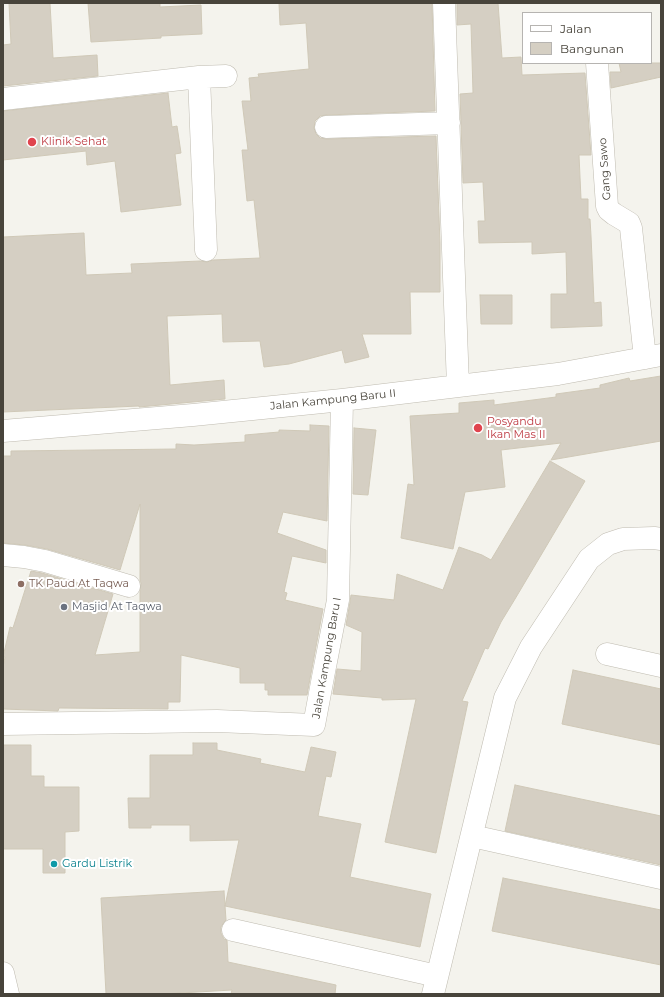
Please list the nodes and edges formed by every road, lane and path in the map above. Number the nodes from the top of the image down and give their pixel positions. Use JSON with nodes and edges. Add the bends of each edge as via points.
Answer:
{"nodes":[{"id":1,"x":444,"y":3,"type":"edge"},
{"id":2,"x":597,"y":64,"type":"edge"},
{"id":3,"x":226,"y":76,"type":"dead end"},
{"id":4,"x":199,"y":77,"type":"junction"},
{"id":5,"x":3,"y":99,"type":"edge"},
{"id":6,"x":449,"y":123,"type":"junction"},
{"id":7,"x":326,"y":127,"type":"dead end"},
{"id":8,"x":206,"y":250,"type":"dead end"},
{"id":9,"x":653,"y":357,"type":"edge"},
{"id":10,"x":458,"y":386,"type":"junction"},
{"id":11,"x":342,"y":400,"type":"junction"},
{"id":12,"x":3,"y":431,"type":"edge"},
{"id":13,"x":661,"y":539,"type":"edge"},
{"id":14,"x":3,"y":555,"type":"edge"},
{"id":15,"x":129,"y":586,"type":"dead end"},
{"id":16,"x":607,"y":654,"type":"dead end"},
{"id":17,"x":661,"y":666,"type":"edge"},
{"id":18,"x":3,"y":724,"type":"edge"},
{"id":19,"x":472,"y":836,"type":"junction"},
{"id":20,"x":661,"y":878,"type":"edge"},
{"id":21,"x":233,"y":930,"type":"dead end"},
{"id":22,"x":3,"y":973,"type":"edge"},
{"id":23,"x":435,"y":985,"type":"edge"},
{"id":24,"x":8,"y":994,"type":"edge"}],
"edges":[{"from":1,"to":6,"type":"street"},
{"from":2,"to":9,"type":"street","name":"Gang Sawo","via":[[608,206],[609,210],[629,223],[631,228]]},
{"from":3,"to":4,"type":"street"},
{"from":4,"to":5,"type":"street"},
{"from":4,"to":8,"type":"street"},
{"from":6,"to":7,"type":"street"},
{"from":6,"to":10,"type":"street"},
{"from":9,"to":10,"type":"street","name":"Jalan Kampung Baru II","via":[[558,374]]},
{"from":10,"to":11,"type":"street","name":"Jalan Kampung Baru II"},
{"from":11,"to":12,"type":"street","name":"Jalan Kampung Baru II"},
{"from":11,"to":18,"type":"street","name":"Jalan Kampung Baru I","via":[[338,600],[314,725],[217,721]]},
{"from":13,"to":19,"type":"street","via":[[623,538],[608,544],[590,559],[531,647],[505,698]]},
{"from":14,"to":15,"type":"street","via":[[45,561]]},
{"from":16,"to":17,"type":"street"},
{"from":19,"to":20,"type":"street"},
{"from":19,"to":23,"type":"street"},
{"from":21,"to":23,"type":"street"},
{"from":22,"to":24,"type":"street"}]}
